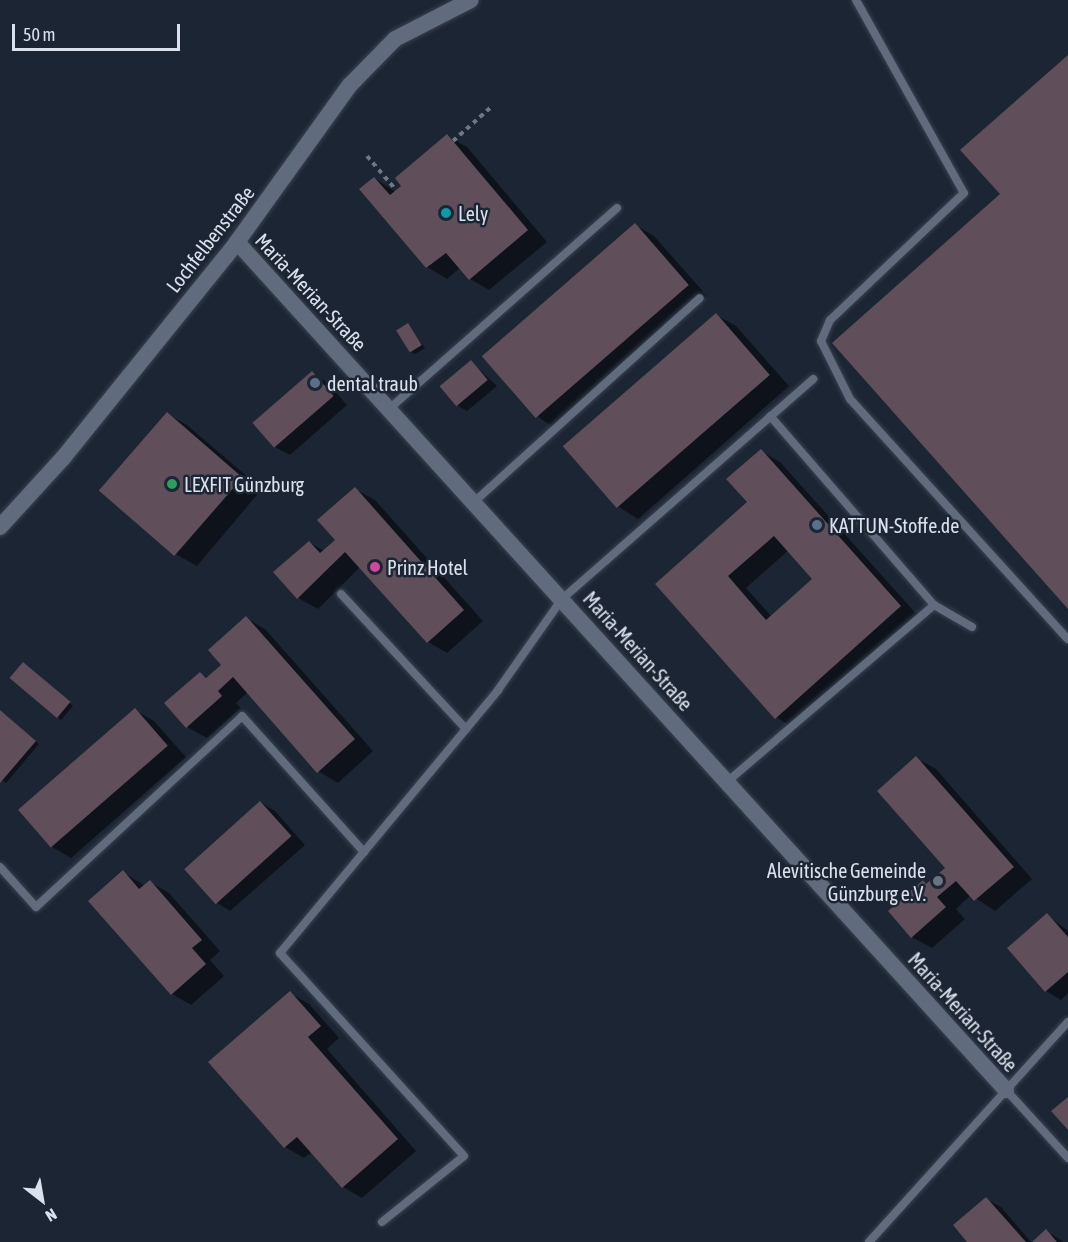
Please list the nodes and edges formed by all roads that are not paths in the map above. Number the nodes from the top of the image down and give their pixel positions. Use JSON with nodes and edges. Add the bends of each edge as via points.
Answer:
{"nodes":[{"id":1,"x":471,"y":0,"type":"edge"},
{"id":2,"x":856,"y":0,"type":"edge"},
{"id":3,"x":617,"y":208,"type":"dead end"},
{"id":4,"x":237,"y":242,"type":"junction"},
{"id":5,"x":700,"y":298,"type":"dead end"},
{"id":6,"x":813,"y":379,"type":"dead end"},
{"id":7,"x":390,"y":409,"type":"junction"},
{"id":8,"x":770,"y":416,"type":"junction"},
{"id":9,"x":474,"y":502,"type":"junction"},
{"id":10,"x":0,"y":527,"type":"edge"},
{"id":11,"x":340,"y":594,"type":"dead end"},
{"id":12,"x":562,"y":599,"type":"junction"},
{"id":13,"x":934,"y":605,"type":"junction"},
{"id":14,"x":972,"y":627,"type":"dead end"},
{"id":15,"x":1068,"y":639,"type":"edge"},
{"id":16,"x":466,"y":729,"type":"junction"},
{"id":17,"x":728,"y":781,"type":"junction"},
{"id":18,"x":364,"y":852,"type":"junction"},
{"id":19,"x":0,"y":867,"type":"edge"},
{"id":20,"x":1068,"y":1022,"type":"edge"},
{"id":21,"x":1006,"y":1090,"type":"junction"},
{"id":22,"x":1068,"y":1158,"type":"edge"},
{"id":23,"x":382,"y":1222,"type":"dead end"},
{"id":24,"x":869,"y":1242,"type":"edge"}],
"edges":[{"from":1,"to":4,"type":"street","name":"Lochfelbenstraße","via":[[396,39],[350,85]]},
{"from":2,"to":15,"type":"lane","via":[[964,193],[830,320],[821,341],[850,399]]},
{"from":3,"to":7,"type":"lane"},
{"from":4,"to":7,"type":"street","name":"Maria-Merian-Straße"},
{"from":4,"to":10,"type":"street","name":"Lochfelbenstraße","via":[[63,458]]},
{"from":5,"to":9,"type":"lane"},
{"from":6,"to":8,"type":"lane"},
{"from":7,"to":9,"type":"street","name":"Maria-Merian-Straße"},
{"from":8,"to":12,"type":"lane"},
{"from":8,"to":13,"type":"lane"},
{"from":9,"to":12,"type":"street","name":"Maria-Merian-Straße"},
{"from":11,"to":16,"type":"lane"},
{"from":12,"to":16,"type":"lane"},
{"from":12,"to":17,"type":"street","name":"Maria-Merian-Straße"},
{"from":13,"to":14,"type":"lane"},
{"from":13,"to":17,"type":"lane"},
{"from":16,"to":18,"type":"lane"},
{"from":17,"to":21,"type":"street","name":"Maria-Merian-Straße"},
{"from":18,"to":19,"type":"lane","via":[[242,716],[36,908]]},
{"from":18,"to":23,"type":"lane","via":[[280,953],[464,1156]]},
{"from":20,"to":21,"type":"lane"},
{"from":21,"to":22,"type":"lane"},
{"from":21,"to":24,"type":"lane"}]}
